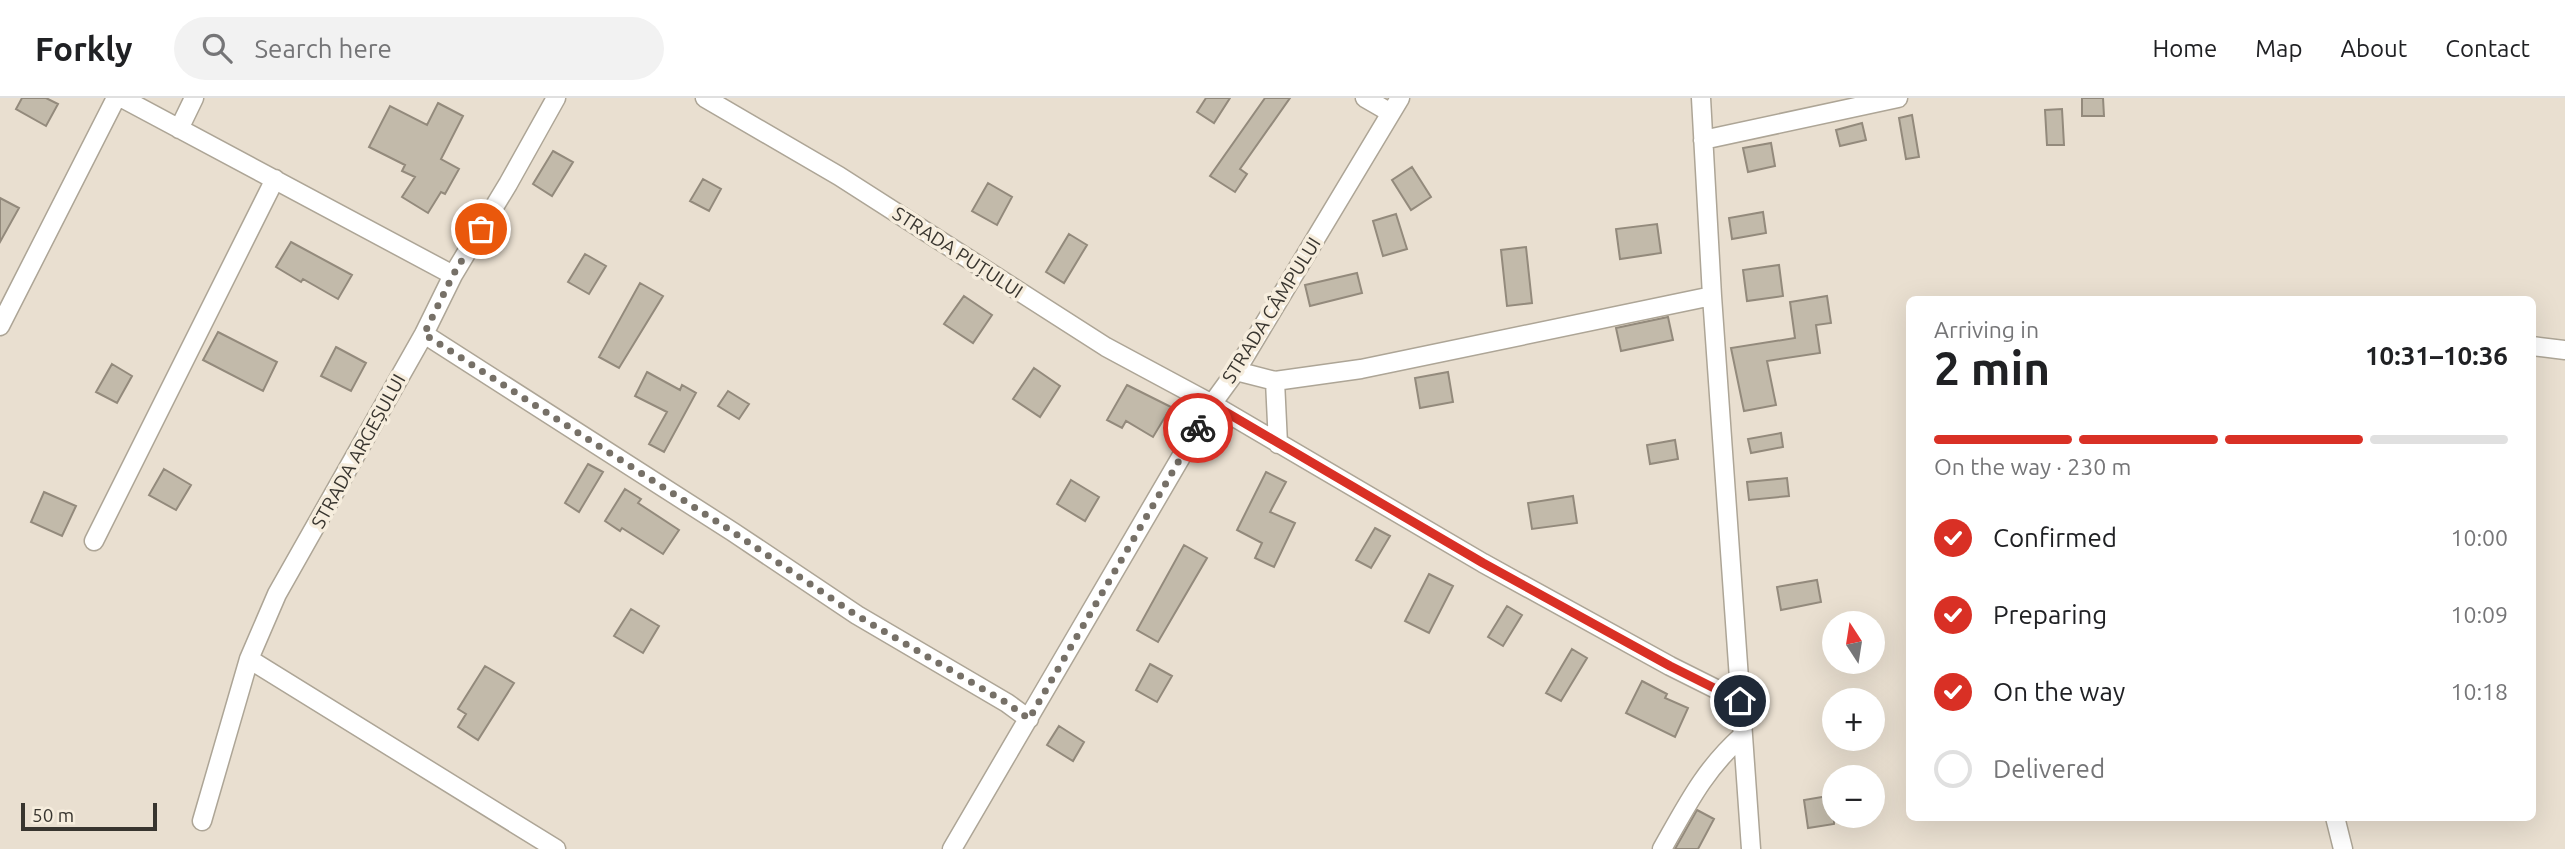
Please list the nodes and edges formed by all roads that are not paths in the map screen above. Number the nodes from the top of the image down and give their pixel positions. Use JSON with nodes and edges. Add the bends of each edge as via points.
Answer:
{"nodes":[{"id":1,"x":116,"y":98,"type":"edge"},
{"id":2,"x":122,"y":98,"type":"edge"},
{"id":3,"x":194,"y":98,"type":"edge"},
{"id":4,"x":556,"y":98,"type":"edge"},
{"id":5,"x":705,"y":98,"type":"edge"},
{"id":6,"x":1365,"y":98,"type":"edge"},
{"id":7,"x":1701,"y":98,"type":"edge"},
{"id":8,"x":1898,"y":98,"type":"edge"},
{"id":9,"x":1395,"y":106,"type":"edge"},
{"id":10,"x":179,"y":129,"type":"junction"},
{"id":11,"x":1703,"y":140,"type":"junction"},
{"id":12,"x":275,"y":180,"type":"junction"},
{"id":13,"x":453,"y":275,"type":"junction"},
{"id":14,"x":1712,"y":296,"type":"junction"},
{"id":15,"x":0,"y":326,"type":"edge"},
{"id":16,"x":424,"y":334,"type":"junction"},
{"id":17,"x":2536,"y":346,"type":"edge"},
{"id":18,"x":2565,"y":349,"type":"edge"},
{"id":19,"x":1236,"y":371,"type":"junction"},
{"id":20,"x":1275,"y":381,"type":"junction"},
{"id":21,"x":1212,"y":404,"type":"junction"},
{"id":22,"x":1278,"y":444,"type":"junction"},
{"id":23,"x":94,"y":541,"type":"dead end"},
{"id":24,"x":248,"y":659,"type":"junction"},
{"id":25,"x":1740,"y":701,"type":"junction"},
{"id":26,"x":1029,"y":719,"type":"junction"},
{"id":27,"x":1742,"y":736,"type":"junction"},
{"id":28,"x":202,"y":821,"type":"dead end"},
{"id":29,"x":2336,"y":821,"type":"edge"},
{"id":30,"x":556,"y":849,"type":"edge"},
{"id":31,"x":952,"y":849,"type":"edge"},
{"id":32,"x":1662,"y":849,"type":"edge"},
{"id":33,"x":1751,"y":849,"type":"edge"},
{"id":34,"x":2343,"y":849,"type":"edge"}],
"edges":[{"from":1,"to":15,"type":"street"},
{"from":2,"to":10,"type":"street"},
{"from":3,"to":10,"type":"street"},
{"from":4,"to":13,"type":"street","name":"STRADA ARGEȘULUI"},
{"from":5,"to":21,"type":"street","name":"STRADA PUȚULUI","via":[[839,176],[1107,347]]},
{"from":6,"to":9,"type":"street"},
{"from":7,"to":11,"type":"street"},
{"from":8,"to":11,"type":"street"},
{"from":9,"to":19,"type":"street","name":"STRADA CÂMPULUI"},
{"from":10,"to":12,"type":"street"},
{"from":11,"to":14,"type":"street"},
{"from":12,"to":13,"type":"street"},
{"from":12,"to":23,"type":"street"},
{"from":13,"to":16,"type":"street","name":"STRADA ARGEȘULUI"},
{"from":14,"to":20,"type":"street","via":[[1361,369]]},
{"from":14,"to":25,"type":"street"},
{"from":16,"to":24,"type":"street","name":"STRADA ARGEȘULUI","via":[[277,594]]},
{"from":16,"to":26,"type":"street","via":[[856,615]]},
{"from":17,"to":18,"type":"street"},
{"from":19,"to":20,"type":"street"},
{"from":19,"to":21,"type":"street","name":"STRADA CÂMPULUI"},
{"from":20,"to":22,"type":"street"},
{"from":21,"to":22,"type":"street","name":"STRADA PUȚULUI"},
{"from":21,"to":26,"type":"street","name":"STRADA CÂMPULUI"},
{"from":22,"to":25,"type":"street","name":"STRADA PUȚULUI","via":[[1495,570]]},
{"from":24,"to":28,"type":"street","name":"STRADA ARGEȘULUI"},
{"from":24,"to":30,"type":"street"},
{"from":25,"to":27,"type":"street"},
{"from":26,"to":31,"type":"street","name":"STRADA CÂMPULUI"},
{"from":27,"to":32,"type":"street","via":[[1697,787]]},
{"from":27,"to":33,"type":"street"},
{"from":29,"to":34,"type":"street"}]}
